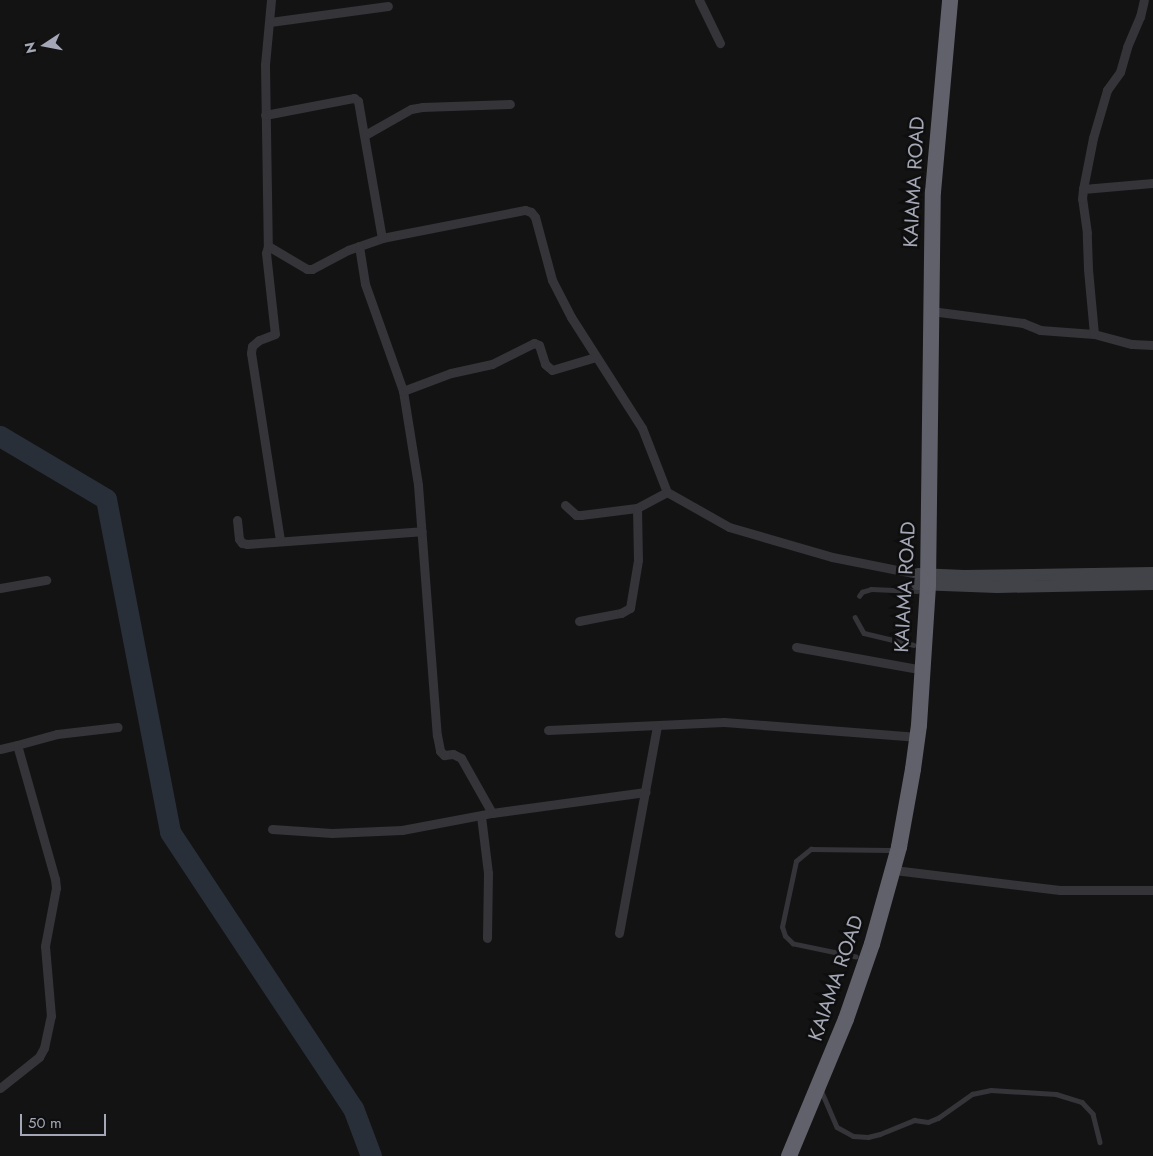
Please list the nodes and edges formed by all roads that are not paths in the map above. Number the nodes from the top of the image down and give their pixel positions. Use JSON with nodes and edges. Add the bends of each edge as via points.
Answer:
{"nodes":[{"id":1,"x":271,"y":0,"type":"edge"},
{"id":2,"x":699,"y":0,"type":"edge"},
{"id":3,"x":939,"y":0,"type":"edge"},
{"id":4,"x":950,"y":0,"type":"edge"},
{"id":5,"x":1144,"y":0,"type":"edge"},
{"id":6,"x":388,"y":6,"type":"dead end"},
{"id":7,"x":270,"y":22,"type":"junction"},
{"id":8,"x":720,"y":43,"type":"dead end"},
{"id":9,"x":510,"y":104,"type":"dead end"},
{"id":10,"x":265,"y":115,"type":"junction"},
{"id":11,"x":366,"y":135,"type":"junction"},
{"id":12,"x":1153,"y":183,"type":"edge"},
{"id":13,"x":1083,"y":189,"type":"junction"},
{"id":14,"x":382,"y":238,"type":"junction"},
{"id":15,"x":268,"y":246,"type":"junction"},
{"id":16,"x":359,"y":246,"type":"junction"},
{"id":17,"x":931,"y":311,"type":"junction"},
{"id":18,"x":1094,"y":334,"type":"junction"},
{"id":19,"x":1153,"y":345,"type":"edge"},
{"id":20,"x":596,"y":358,"type":"junction"},
{"id":21,"x":403,"y":391,"type":"junction"},
{"id":22,"x":666,"y":492,"type":"junction"},
{"id":23,"x":565,"y":505,"type":"dead end"},
{"id":24,"x":637,"y":508,"type":"junction"},
{"id":25,"x":237,"y":520,"type":"dead end"},
{"id":26,"x":422,"y":531,"type":"junction"},
{"id":27,"x":280,"y":540,"type":"junction"},
{"id":28,"x":1153,"y":572,"type":"edge"},
{"id":29,"x":46,"y":580,"type":"dead end"},
{"id":30,"x":921,"y":582,"type":"junction"},
{"id":31,"x":1153,"y":584,"type":"edge"},
{"id":32,"x":0,"y":588,"type":"edge"},
{"id":33,"x":859,"y":596,"type":"dead end"},
{"id":34,"x":855,"y":617,"type":"dead end"},
{"id":35,"x":579,"y":621,"type":"dead end"},
{"id":36,"x":914,"y":645,"type":"junction"},
{"id":37,"x":796,"y":647,"type":"dead end"},
{"id":38,"x":913,"y":668,"type":"junction"},
{"id":39,"x":657,"y":726,"type":"junction"},
{"id":40,"x":118,"y":727,"type":"dead end"},
{"id":41,"x":548,"y":730,"type":"dead end"},
{"id":42,"x":908,"y":736,"type":"junction"},
{"id":43,"x":17,"y":744,"type":"junction"},
{"id":44,"x":0,"y":749,"type":"edge"},
{"id":45,"x":646,"y":792,"type":"junction"},
{"id":46,"x":492,"y":813,"type":"junction"},
{"id":47,"x":481,"y":816,"type":"junction"},
{"id":48,"x":272,"y":829,"type":"dead end"},
{"id":49,"x":889,"y":850,"type":"junction"},
{"id":50,"x":894,"y":870,"type":"junction"},
{"id":51,"x":1153,"y":890,"type":"edge"},
{"id":52,"x":620,"y":933,"type":"dead end"},
{"id":53,"x":487,"y":938,"type":"dead end"},
{"id":54,"x":856,"y":957,"type":"junction"},
{"id":55,"x":819,"y":1085,"type":"junction"},
{"id":56,"x":0,"y":1088,"type":"edge"},
{"id":57,"x":1100,"y":1142,"type":"dead end"},
{"id":58,"x":779,"y":1156,"type":"edge"},
{"id":59,"x":789,"y":1156,"type":"edge"}],
"edges":[{"from":1,"to":7,"type":"street"},
{"from":2,"to":8,"type":"street"},
{"from":3,"to":30,"type":"highway","name":"KAIAMA ROAD","via":[[925,146],[923,208]]},
{"from":4,"to":17,"type":"highway","name":"KAIAMA ROAD","via":[[935,147]]},
{"from":5,"to":13,"type":"street","via":[[1120,72],[1106,90]]},
{"from":6,"to":7,"type":"street"},
{"from":7,"to":10,"type":"street","via":[[265,65]]},
{"from":9,"to":11,"type":"street","via":[[422,107]]},
{"from":10,"to":11,"type":"street","via":[[354,98],[361,107]]},
{"from":10,"to":15,"type":"street"},
{"from":11,"to":14,"type":"street"},
{"from":12,"to":13,"type":"street"},
{"from":13,"to":18,"type":"street"},
{"from":14,"to":16,"type":"street"},
{"from":14,"to":20,"type":"street","via":[[525,210],[531,212],[552,280]]},
{"from":15,"to":16,"type":"street","via":[[312,270]]},
{"from":15,"to":27,"type":"street","via":[[266,253],[275,334],[258,340],[251,353]]},
{"from":16,"to":21,"type":"street","via":[[365,284]]},
{"from":17,"to":18,"type":"street","via":[[1023,323],[1040,330]]},
{"from":17,"to":30,"type":"highway","name":"KAIAMA ROAD"},
{"from":18,"to":19,"type":"street","via":[[1132,344]]},
{"from":20,"to":21,"type":"street","via":[[552,370],[545,364],[539,345],[534,343],[492,364],[451,373]]},
{"from":20,"to":22,"type":"street","via":[[642,428]]},
{"from":21,"to":26,"type":"street"},
{"from":22,"to":24,"type":"street"},
{"from":22,"to":30,"type":"street","via":[[729,527]]},
{"from":23,"to":24,"type":"street","via":[[576,515]]},
{"from":24,"to":35,"type":"street","via":[[638,560],[630,608]]},
{"from":25,"to":27,"type":"street","via":[[242,543]]},
{"from":26,"to":27,"type":"street"},
{"from":26,"to":46,"type":"street","via":[[440,751],[460,758]]},
{"from":28,"to":30,"type":"street"},
{"from":29,"to":32,"type":"street"},
{"from":30,"to":31,"type":"street","via":[[997,586]]},
{"from":30,"to":33,"type":"lane","via":[[871,589]]},
{"from":30,"to":36,"type":"highway","name":"KAIAMA ROAD"},
{"from":30,"to":50,"type":"highway","name":"KAIAMA ROAD","via":[[919,725]]},
{"from":34,"to":36,"type":"lane","via":[[864,634]]},
{"from":36,"to":38,"type":"highway","name":"KAIAMA ROAD"},
{"from":37,"to":38,"type":"street"},
{"from":38,"to":42,"type":"highway","name":"KAIAMA ROAD"},
{"from":39,"to":41,"type":"street"},
{"from":39,"to":42,"type":"street","via":[[724,722]]},
{"from":39,"to":45,"type":"street"},
{"from":40,"to":43,"type":"street","via":[[57,734]]},
{"from":42,"to":49,"type":"highway","name":"KAIAMA ROAD"},
{"from":43,"to":44,"type":"street"},
{"from":43,"to":56,"type":"street","via":[[55,879],[44,946],[51,1016],[39,1057]]},
{"from":45,"to":46,"type":"street"},
{"from":45,"to":52,"type":"street"},
{"from":46,"to":47,"type":"street"},
{"from":47,"to":48,"type":"street","via":[[402,830],[332,832]]},
{"from":47,"to":53,"type":"street","via":[[488,873]]},
{"from":49,"to":54,"type":"highway","name":"KAIAMA ROAD"},
{"from":49,"to":54,"type":"lane","via":[[811,848],[796,861],[782,927],[784,936],[793,944]]},
{"from":50,"to":51,"type":"street","via":[[1060,890]]},
{"from":50,"to":55,"type":"highway","name":"KAIAMA ROAD","via":[[846,1019]]},
{"from":54,"to":58,"type":"highway","name":"KAIAMA ROAD","via":[[837,1016]]},
{"from":55,"to":57,"type":"lane","via":[[837,1127],[853,1136],[880,1134],[914,1120],[928,1122],[972,1094],[991,1090],[1056,1094],[1082,1102],[1093,1114]]},
{"from":55,"to":59,"type":"highway","name":"KAIAMA ROAD"}]}
